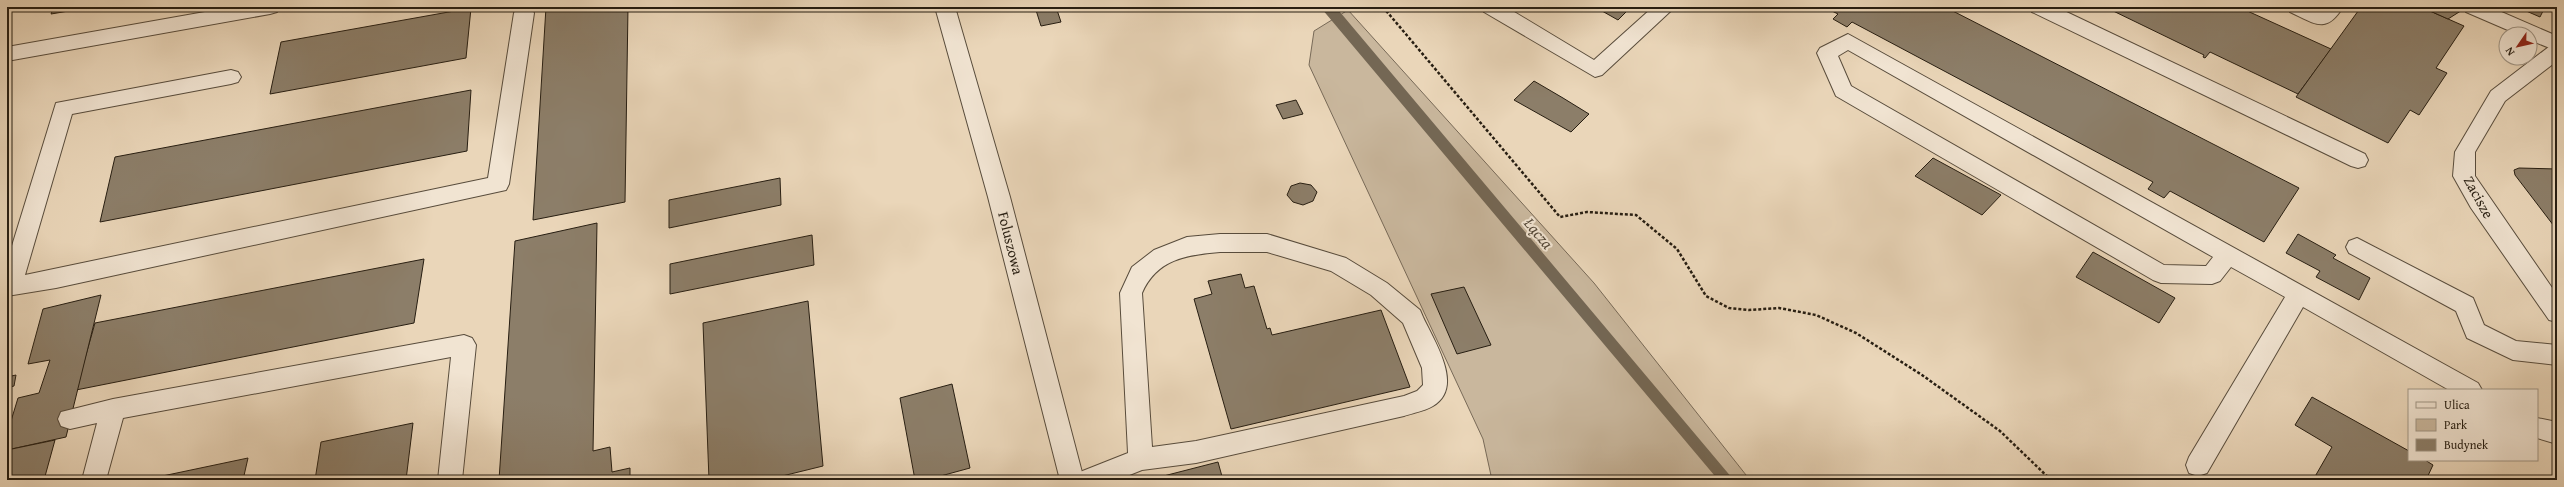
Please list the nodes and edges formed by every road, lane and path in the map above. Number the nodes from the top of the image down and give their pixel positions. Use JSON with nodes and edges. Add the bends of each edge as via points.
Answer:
{"nodes":[{"id":1,"x":270,"y":7,"type":"edge"},
{"id":2,"x":945,"y":7,"type":"edge"},
{"id":3,"x":1383,"y":7,"type":"edge"},
{"id":4,"x":1491,"y":7,"type":"edge"},
{"id":5,"x":1665,"y":7,"type":"edge"},
{"id":6,"x":2039,"y":7,"type":"edge"},
{"id":7,"x":2297,"y":7,"type":"edge"},
{"id":8,"x":2333,"y":7,"type":"edge"},
{"id":9,"x":2473,"y":7,"type":"edge"},
{"id":10,"x":524,"y":13,"type":"dead end"},
{"id":11,"x":2557,"y":44,"type":"edge"},
{"id":12,"x":2557,"y":51,"type":"edge"},
{"id":13,"x":7,"y":54,"type":"edge"},
{"id":14,"x":231,"y":77,"type":"dead end"},
{"id":15,"x":2358,"y":160,"type":"dead end"},
{"id":16,"x":2357,"y":247,"type":"dead end"},
{"id":17,"x":2228,"y":254,"type":"junction"},
{"id":18,"x":9,"y":286,"type":"edge"},
{"id":19,"x":2299,"y":294,"type":"junction"},
{"id":20,"x":2557,"y":313,"type":"edge"},
{"id":21,"x":2557,"y":355,"type":"edge"},
{"id":22,"x":2468,"y":389,"type":"edge"},
{"id":23,"x":113,"y":409,"type":"junction"},
{"id":24,"x":70,"y":419,"type":"dead end"},
{"id":25,"x":2538,"y":428,"type":"edge"},
{"id":26,"x":2557,"y":433,"type":"edge"},
{"id":27,"x":1141,"y":460,"type":"junction"},
{"id":28,"x":2198,"y":465,"type":"dead end"},
{"id":29,"x":94,"y":480,"type":"edge"},
{"id":30,"x":450,"y":480,"type":"edge"},
{"id":31,"x":1072,"y":480,"type":"edge"},
{"id":32,"x":1089,"y":480,"type":"edge"},
{"id":33,"x":2051,"y":480,"type":"edge"}],
"edges":[{"from":1,"to":13,"type":"street"},
{"from":2,"to":31,"type":"street","name":"Foluszowa","via":[[999,197]]},
{"from":3,"to":33,"type":"path","via":[[1560,217],[1587,212],[1636,215],[1677,249],[1706,296],[1729,308],[1779,308],[1816,315],[1856,333],[1922,375],[2000,431]]},
{"from":4,"to":5,"type":"street","via":[[1595,70]]},
{"from":6,"to":15,"type":"street"},
{"from":7,"to":8,"type":"street","via":[[2323,19]]},
{"from":9,"to":11,"type":"street"},
{"from":10,"to":18,"type":"street","via":[[498,184],[56,279]]},
{"from":12,"to":20,"type":"street","name":"Zacisze","via":[[2498,96],[2465,152],[2464,176],[2479,202]]},
{"from":14,"to":18,"type":"street","via":[[64,108]]},
{"from":16,"to":21,"type":"street","via":[[2465,305],[2475,331],[2513,350]]},
{"from":17,"to":17,"type":"street","via":[[1848,41],[1828,53],[1842,91],[2161,274],[2212,275]]},
{"from":17,"to":19,"type":"street"},
{"from":19,"to":22,"type":"street"},
{"from":19,"to":28,"type":"street"},
{"from":23,"to":24,"type":"street"},
{"from":23,"to":29,"type":"street"},
{"from":23,"to":30,"type":"street","via":[[464,345]]},
{"from":25,"to":26,"type":"street"},
{"from":27,"to":27,"type":"street","via":[[1196,452],[1404,406],[1425,399],[1435,389],[1434,368],[1412,317],[1379,289],[1338,264],[1267,243],[1187,246],[1162,256],[1140,272],[1131,293]]},
{"from":27,"to":32,"type":"street"}]}
